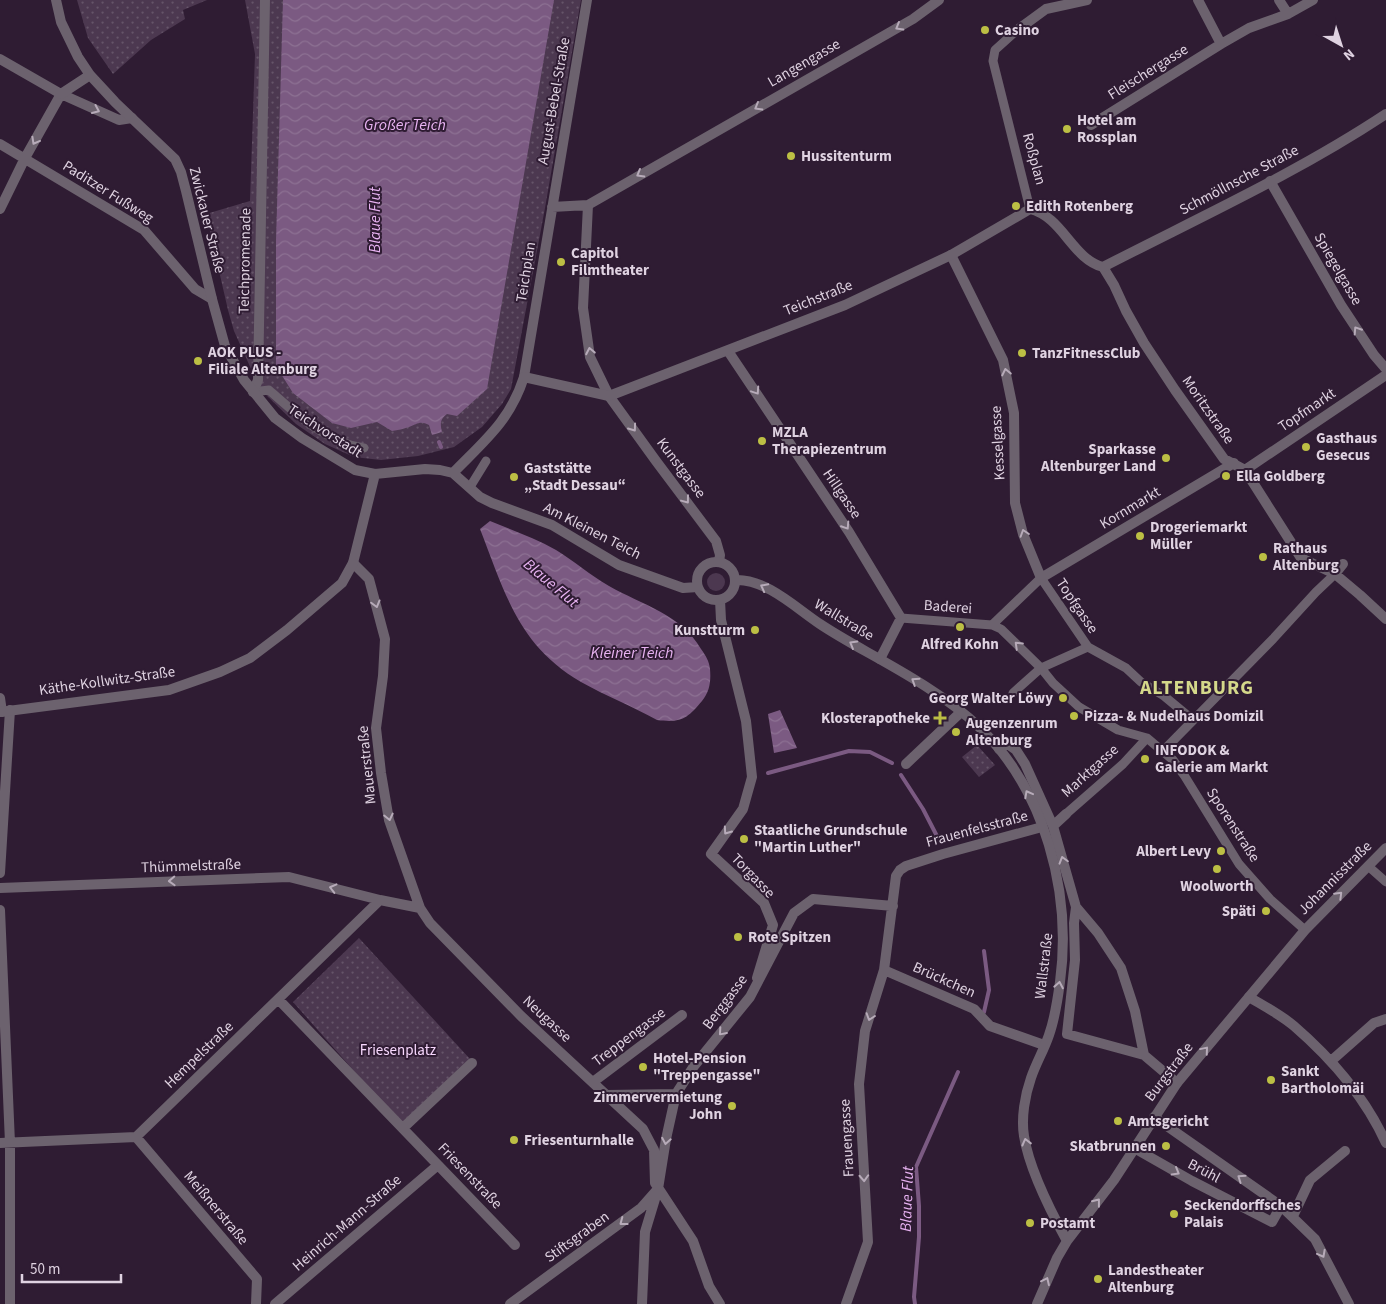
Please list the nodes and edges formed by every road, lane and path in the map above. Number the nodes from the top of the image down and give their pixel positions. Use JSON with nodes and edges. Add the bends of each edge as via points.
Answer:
{"nodes":[{"id":1,"x":56,"y":0,"type":"edge"},
{"id":2,"x":265,"y":0,"type":"edge"},
{"id":3,"x":587,"y":0,"type":"edge"},
{"id":4,"x":939,"y":0,"type":"edge"},
{"id":5,"x":1087,"y":0,"type":"edge"},
{"id":6,"x":1198,"y":0,"type":"edge"},
{"id":7,"x":1279,"y":0,"type":"edge"},
{"id":8,"x":1313,"y":0,"type":"edge"},
{"id":9,"x":1288,"y":14,"type":"junction"},
{"id":10,"x":1016,"y":31,"type":"joint"},
{"id":11,"x":1221,"y":44,"type":"junction"},
{"id":12,"x":0,"y":59,"type":"edge"},
{"id":13,"x":90,"y":75,"type":"junction"},
{"id":14,"x":62,"y":94,"type":"junction"},
{"id":15,"x":1386,"y":114,"type":"edge"},
{"id":16,"x":132,"y":118,"type":"junction"},
{"id":17,"x":1091,"y":125,"type":"dead end"},
{"id":18,"x":0,"y":144,"type":"edge"},
{"id":19,"x":25,"y":158,"type":"junction"},
{"id":20,"x":1270,"y":181,"type":"junction"},
{"id":21,"x":588,"y":204,"type":"junction"},
{"id":22,"x":552,"y":208,"type":"junction"},
{"id":23,"x":0,"y":209,"type":"edge"},
{"id":24,"x":1030,"y":209,"type":"junction"},
{"id":25,"x":951,"y":255,"type":"junction"},
{"id":26,"x":1103,"y":267,"type":"junction"},
{"id":27,"x":212,"y":299,"type":"junction"},
{"id":28,"x":728,"y":350,"type":"junction"},
{"id":29,"x":1386,"y":369,"type":"edge"},
{"id":30,"x":1386,"y":375,"type":"edge"},
{"id":31,"x":524,"y":377,"type":"junction"},
{"id":32,"x":253,"y":392,"type":"junction"},
{"id":33,"x":609,"y":396,"type":"junction"},
{"id":34,"x":364,"y":448,"type":"dead end"},
{"id":35,"x":486,"y":461,"type":"dead end"},
{"id":36,"x":1234,"y":463,"type":"junction"},
{"id":37,"x":1245,"y":470,"type":"junction"},
{"id":38,"x":453,"y":473,"type":"junction"},
{"id":39,"x":375,"y":474,"type":"junction"},
{"id":40,"x":470,"y":487,"type":"junction"},
{"id":41,"x":719,"y":562,"type":"junction"},
{"id":42,"x":353,"y":563,"type":"junction"},
{"id":43,"x":1343,"y":564,"type":"dead end"},
{"id":44,"x":1335,"y":574,"type":"junction"},
{"id":45,"x":1042,"y":578,"type":"junction"},
{"id":46,"x":736,"y":580,"type":"junction"},
{"id":47,"x":698,"y":587,"type":"junction"},
{"id":48,"x":720,"y":600,"type":"junction"},
{"id":49,"x":901,"y":618,"type":"junction"},
{"id":50,"x":1386,"y":619,"type":"edge"},
{"id":51,"x":992,"y":625,"type":"junction"},
{"id":52,"x":1088,"y":647,"type":"junction"},
{"id":53,"x":880,"y":659,"type":"junction"},
{"id":54,"x":1041,"y":668,"type":"junction"},
{"id":55,"x":1013,"y":693,"type":"dead end"},
{"id":56,"x":0,"y":698,"type":"edge"},
{"id":57,"x":4,"y":711,"type":"edge"},
{"id":58,"x":961,"y":712,"type":"junction"},
{"id":59,"x":1193,"y":720,"type":"junction"},
{"id":60,"x":1147,"y":738,"type":"junction"},
{"id":61,"x":999,"y":749,"type":"junction"},
{"id":62,"x":1163,"y":751,"type":"junction"},
{"id":63,"x":906,"y":764,"type":"dead end"},
{"id":64,"x":1066,"y":814,"type":"joint"},
{"id":65,"x":1048,"y":826,"type":"junction"},
{"id":66,"x":1386,"y":848,"type":"edge"},
{"id":67,"x":1368,"y":866,"type":"junction"},
{"id":68,"x":0,"y":873,"type":"edge"},
{"id":69,"x":1386,"y":882,"type":"edge"},
{"id":70,"x":0,"y":888,"type":"edge"},
{"id":71,"x":380,"y":900,"type":"junction"},
{"id":72,"x":893,"y":906,"type":"junction"},
{"id":73,"x":1076,"y":907,"type":"junction"},
{"id":74,"x":420,"y":908,"type":"junction"},
{"id":75,"x":0,"y":910,"type":"edge"},
{"id":76,"x":1305,"y":930,"type":"junction"},
{"id":77,"x":884,"y":970,"type":"junction"},
{"id":78,"x":752,"y":994,"type":"junction"},
{"id":79,"x":1249,"y":997,"type":"junction"},
{"id":80,"x":278,"y":999,"type":"junction"},
{"id":81,"x":682,"y":1015,"type":"dead end"},
{"id":82,"x":1386,"y":1019,"type":"edge"},
{"id":83,"x":1044,"y":1045,"type":"junction"},
{"id":84,"x":1144,"y":1055,"type":"junction"},
{"id":85,"x":1331,"y":1060,"type":"junction"},
{"id":86,"x":472,"y":1063,"type":"dead end"},
{"id":87,"x":593,"y":1082,"type":"junction"},
{"id":88,"x":1177,"y":1083,"type":"junction"},
{"id":89,"x":676,"y":1094,"type":"junction"},
{"id":90,"x":607,"y":1095,"type":"junction"},
{"id":91,"x":1154,"y":1117,"type":"junction"},
{"id":92,"x":403,"y":1128,"type":"junction"},
{"id":93,"x":136,"y":1137,"type":"junction"},
{"id":94,"x":5,"y":1143,"type":"edge"},
{"id":95,"x":1386,"y":1143,"type":"edge"},
{"id":96,"x":1134,"y":1148,"type":"junction"},
{"id":97,"x":1345,"y":1151,"type":"dead end"},
{"id":98,"x":438,"y":1165,"type":"junction"},
{"id":99,"x":658,"y":1189,"type":"junction"},
{"id":100,"x":1281,"y":1206,"type":"junction"},
{"id":101,"x":1293,"y":1216,"type":"junction"},
{"id":102,"x":1067,"y":1241,"type":"junction"},
{"id":103,"x":515,"y":1245,"type":"dead end"},
{"id":104,"x":10,"y":1304,"type":"edge"},
{"id":105,"x":256,"y":1304,"type":"edge"},
{"id":106,"x":275,"y":1304,"type":"edge"},
{"id":107,"x":510,"y":1304,"type":"edge"},
{"id":108,"x":642,"y":1304,"type":"edge"},
{"id":109,"x":720,"y":1304,"type":"edge"},
{"id":110,"x":846,"y":1304,"type":"edge"},
{"id":111,"x":1037,"y":1304,"type":"edge"},
{"id":112,"x":1349,"y":1304,"type":"edge"}],
"edges":[{"from":1,"to":13,"type":"street","name":"Zwickauer Straße","via":[[61,22]]},
{"from":2,"to":32,"type":"street","name":"Teichpromenade","via":[[258,380]]},
{"from":3,"to":22,"type":"street","name":"August-Bebel-Straße"},
{"from":4,"to":21,"type":"street","name":"Langengasse","one_way":true},
{"from":5,"to":10,"type":"street","via":[[1046,9]]},
{"from":6,"to":11,"type":"street"},
{"from":7,"to":9,"type":"street"},
{"from":8,"to":9,"type":"street","name":"Fleischergasse"},
{"from":9,"to":11,"type":"street","name":"Fleischergasse","via":[[1249,28]]},
{"from":10,"to":24,"type":"street","name":"Roßplan","via":[[996,50],[993,61]]},
{"from":11,"to":17,"type":"street","name":"Fleischergasse"},
{"from":12,"to":14,"type":"street"},
{"from":13,"to":14,"type":"street"},
{"from":13,"to":16,"type":"street","name":"Zwickauer Straße"},
{"from":14,"to":16,"type":"street","one_way":true,"via":[[119,120]]},
{"from":14,"to":19,"type":"street","one_way":true},
{"from":15,"to":20,"type":"street","name":"Schmöllnsche Straße"},
{"from":16,"to":27,"type":"street","name":"Zwickauer Straße","via":[[170,153],[181,172]]},
{"from":18,"to":19,"type":"street","name":"Paditzer Fußweg"},
{"from":19,"to":23,"type":"street"},
{"from":19,"to":27,"type":"street","name":"Paditzer Fußweg","via":[[144,230],[195,289]]},
{"from":20,"to":26,"type":"street","name":"Schmöllnsche Straße"},
{"from":29,"to":20,"type":"street","name":"Spiegelgasse","one_way":true,"via":[[1341,306]]},
{"from":21,"to":22,"type":"street"},
{"from":33,"to":21,"type":"street","one_way":true,"via":[[590,357],[583,308]]},
{"from":22,"to":31,"type":"street","name":"Teichplan"},
{"from":24,"to":25,"type":"street","name":"Teichstraße"},
{"from":24,"to":26,"type":"street","name":"Roßplan","via":[[1050,218],[1092,264]]},
{"from":25,"to":28,"type":"street","name":"Teichstraße","via":[[845,305]]},
{"from":45,"to":25,"type":"street","name":"Kesselgasse","one_way":true,"via":[[1015,503],[1014,413],[1003,360]]},
{"from":26,"to":36,"type":"street","name":"Moritzstraße","via":[[1144,343],[1175,390],[1224,459]]},
{"from":27,"to":32,"type":"street","name":"Zwickauer Straße","via":[[225,346]]},
{"from":28,"to":33,"type":"street","name":"Teichstraße"},
{"from":28,"to":49,"type":"street","name":"Hillgasse","one_way":true,"via":[[849,532]]},
{"from":30,"to":37,"type":"street","name":"Topfmarkt"},
{"from":31,"to":33,"type":"street"},
{"from":31,"to":38,"type":"street","via":[[513,406],[500,426]]},
{"from":32,"to":34,"type":"street","via":[[268,390],[294,413],[335,439],[349,446]]},
{"from":32,"to":39,"type":"street","name":"Teichvorstadt","via":[[275,418],[302,438],[355,470]]},
{"from":33,"to":41,"type":"street","name":"Kunstgasse","one_way":true,"via":[[716,541]]},
{"from":35,"to":40,"type":"street"},
{"from":36,"to":37,"type":"street","name":"Moritzstraße"},
{"from":36,"to":45,"type":"street","name":"Kornmarkt"},
{"from":37,"to":44,"type":"street","name":"Moritzstraße","via":[[1301,558]]},
{"from":38,"to":39,"type":"street","name":"Teichvorstadt","via":[[425,469]]},
{"from":38,"to":40,"type":"street","name":"Am Kleinen Teich"},
{"from":39,"to":42,"type":"street","name":"Käthe-Kollwitz-Straße"},
{"from":40,"to":47,"type":"street","name":"Am Kleinen Teich","via":[[492,503],[552,525],[619,565],[684,588]]},
{"from":41,"to":46,"type":"street","via":[[730,568]]},
{"from":41,"to":47,"type":"street","via":[[701,570]]},
{"from":42,"to":57,"type":"street","name":"Käthe-Kollwitz-Straße","via":[[342,582],[303,617],[250,658],[220,672],[169,690]]},
{"from":42,"to":74,"type":"street","name":"Mauerstraße","one_way":true,"via":[[369,579],[384,639],[384,676],[376,728],[381,773],[389,820]]},
{"from":43,"to":44,"type":"street"},
{"from":44,"to":50,"type":"street"},
{"from":44,"to":59,"type":"street"},
{"from":45,"to":51,"type":"street","name":"Baderei"},
{"from":45,"to":52,"type":"street","name":"Topfgasse"},
{"from":46,"to":48,"type":"street","via":[[730,595]]},
{"from":53,"to":46,"type":"street","name":"Wallstraße","one_way":true,"via":[[826,629],[761,584]]},
{"from":47,"to":48,"type":"street","name":"Am Kleinen Teich","via":[[709,599]]},
{"from":48,"to":78,"type":"street","name":"Torgasse","one_way":true,"via":[[721,620],[746,721],[752,777],[742,809],[711,854],[764,904],[773,925]]},
{"from":49,"to":51,"type":"street","name":"Baderei"},
{"from":49,"to":53,"type":"street"},
{"from":54,"to":51,"type":"street","name":"Baderei","one_way":true,"via":[[1001,629]]},
{"from":52,"to":54,"type":"street"},
{"from":52,"to":59,"type":"street","name":"Topfgasse","via":[[1126,668]]},
{"from":58,"to":53,"type":"street","name":"Wallstraße","one_way":true},
{"from":54,"to":55,"type":"street"},
{"from":54,"to":60,"type":"street","name":"Baderei","via":[[1079,707],[1118,730]]},
{"from":56,"to":57,"type":"street"},
{"from":57,"to":68,"type":"street","via":[[10,720]]},
{"from":58,"to":61,"type":"street","name":"Wallstraße","via":[[980,727]]},
{"from":58,"to":63,"type":"street"},
{"from":59,"to":62,"type":"street"},
{"from":60,"to":62,"type":"street","name":"Sporenstraße"},
{"from":60,"to":64,"type":"street","name":"Marktgasse","via":[[1123,764]]},
{"from":65,"to":61,"type":"street","name":"Wallstraße","one_way":true},
{"from":61,"to":65,"type":"street","via":[[1006,743],[1016,750]]},
{"from":62,"to":76,"type":"street","name":"Sporenstraße","via":[[1184,775],[1239,864],[1270,899]]},
{"from":64,"to":65,"type":"street","name":"Marktgasse"},
{"from":65,"to":72,"type":"street","name":"Frauenfelsstraße","via":[[906,866],[896,876]]},
{"from":73,"to":65,"type":"street","one_way":true},
{"from":83,"to":65,"type":"street","name":"Wallstraße","one_way":true,"via":[[1060,982],[1064,926]]},
{"from":66,"to":67,"type":"street","name":"Johannisstraße"},
{"from":67,"to":69,"type":"street"},
{"from":76,"to":67,"type":"street","name":"Johannisstraße","one_way":true},
{"from":71,"to":70,"type":"street","name":"Thümmelstraße","one_way":true,"via":[[289,877]]},
{"from":71,"to":74,"type":"street"},
{"from":71,"to":80,"type":"street","name":"Hempelstraße"},
{"from":72,"to":77,"type":"street"},
{"from":72,"to":78,"type":"street","name":"Berggasse","via":[[813,900],[803,905],[794,913]]},
{"from":73,"to":84,"type":"street","via":[[1121,968],[1135,1011]]},
{"from":73,"to":84,"type":"street","via":[[1075,960],[1066,1034]]},
{"from":74,"to":87,"type":"street","name":"Neugasse","via":[[430,923],[521,1016]]},
{"from":75,"to":94,"type":"street"},
{"from":76,"to":79,"type":"street","name":"Burgstraße"},
{"from":77,"to":83,"type":"street","name":"Brückchen","via":[[974,1009],[990,1026]]},
{"from":77,"to":110,"type":"street","name":"Frauengasse","one_way":true,"via":[[865,1031],[859,1084],[868,1242]]},
{"from":78,"to":89,"type":"street","name":"Berggasse","one_way":true,"via":[[694,1066]]},
{"from":79,"to":85,"type":"street","via":[[1293,1025]]},
{"from":88,"to":79,"type":"street","name":"Burgstraße","one_way":true},
{"from":80,"to":92,"type":"street","name":"Friesenstraße"},
{"from":80,"to":93,"type":"street","name":"Hempelstraße"},
{"from":81,"to":87,"type":"street","name":"Treppengasse"},
{"from":82,"to":85,"type":"street","via":[[1374,1023]]},
{"from":102,"to":83,"type":"street","name":"Wallstraße","one_way":true,"via":[[1033,1170],[1024,1136],[1030,1080]]},
{"from":84,"to":88,"type":"street"},
{"from":85,"to":95,"type":"street"},
{"from":86,"to":92,"type":"street"},
{"from":87,"to":90,"type":"street","name":"Neugasse"},
{"from":88,"to":91,"type":"street","name":"Burgstraße"},
{"from":89,"to":90,"type":"street"},
{"from":89,"to":99,"type":"street","name":"Berggasse","one_way":true},
{"from":90,"to":99,"type":"street","name":"Neugasse","via":[[643,1129],[654,1150]]},
{"from":91,"to":96,"type":"street","name":"Burgstraße"},
{"from":100,"to":91,"type":"street","name":"Brühl","one_way":true},
{"from":92,"to":98,"type":"street","name":"Friesenstraße"},
{"from":93,"to":94,"type":"street"},
{"from":93,"to":105,"type":"street","name":"Meißnerstraße","via":[[257,1279]]},
{"from":94,"to":104,"type":"street"},
{"from":96,"to":100,"type":"street","name":"Brühl","one_way":true,"via":[[1272,1222]]},
{"from":102,"to":96,"type":"street","name":"Burgstraße","one_way":true},
{"from":97,"to":101,"type":"street","via":[[1310,1180]]},
{"from":98,"to":103,"type":"street","name":"Friesenstraße"},
{"from":98,"to":106,"type":"street","name":"Heinrich-Mann-Straße"},
{"from":99,"to":107,"type":"street","name":"Stiftsgraben","one_way":true,"via":[[641,1208]]},
{"from":99,"to":108,"type":"street","name":"Berggasse","via":[[645,1232]]},
{"from":99,"to":109,"type":"street","via":[[694,1241],[709,1286]]},
{"from":100,"to":101,"type":"street","name":"Brühl"},
{"from":101,"to":112,"type":"street","name":"Brühl","one_way":true,"via":[[1314,1239]]},
{"from":111,"to":102,"type":"street","name":"Burgstraße","one_way":true}]}
